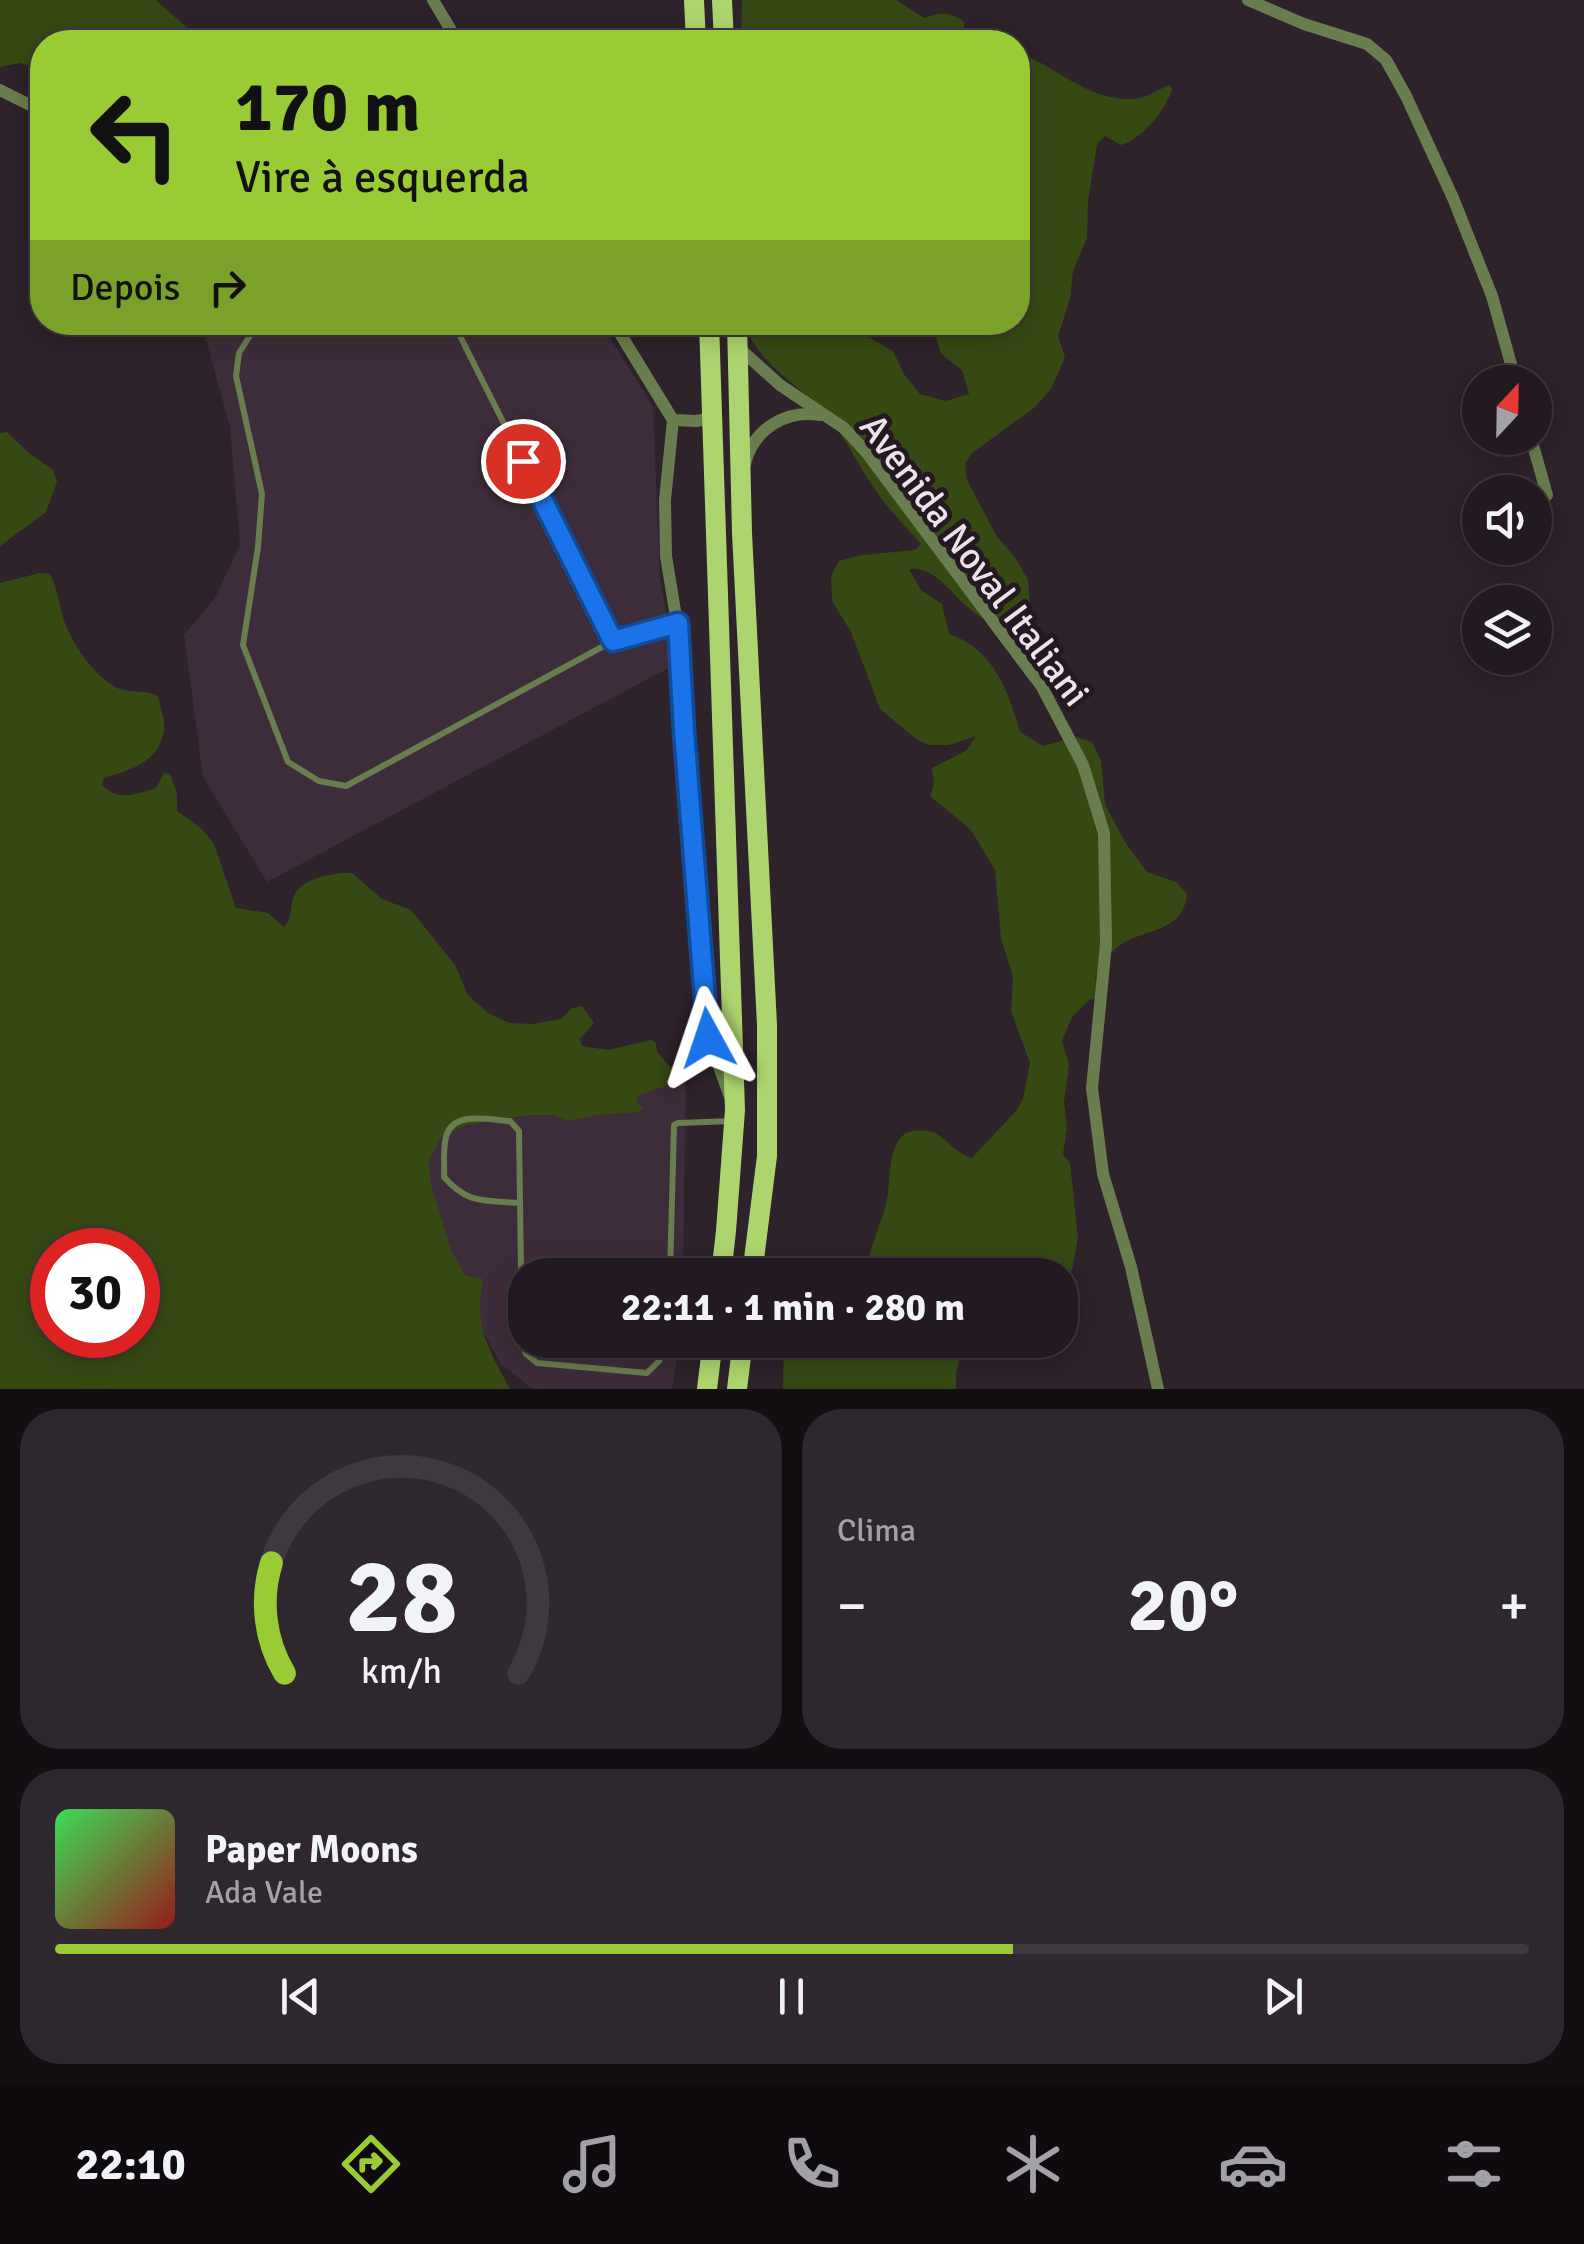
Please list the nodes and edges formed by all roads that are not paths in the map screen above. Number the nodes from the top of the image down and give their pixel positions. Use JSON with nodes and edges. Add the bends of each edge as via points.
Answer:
{"nodes":[{"id":1,"x":433,"y":0,"type":"edge"},
{"id":2,"x":694,"y":0,"type":"edge"},
{"id":3,"x":722,"y":0,"type":"edge"},
{"id":4,"x":1248,"y":0,"type":"edge"},
{"id":5,"x":451,"y":30,"type":"edge"},
{"id":6,"x":695,"y":30,"type":"edge"},
{"id":7,"x":723,"y":30,"type":"edge"},
{"id":8,"x":0,"y":90,"type":"edge"},
{"id":9,"x":30,"y":105,"type":"edge"},
{"id":10,"x":250,"y":335,"type":"edge"},
{"id":11,"x":460,"y":335,"type":"edge"},
{"id":12,"x":621,"y":335,"type":"edge"},
{"id":13,"x":710,"y":335,"type":"edge"},
{"id":14,"x":738,"y":335,"type":"edge"},
{"id":15,"x":738,"y":347,"type":"junction"},
{"id":16,"x":1511,"y":365,"type":"edge"},
{"id":17,"x":827,"y":416,"type":"junction"},
{"id":18,"x":713,"y":418,"type":"junction"},
{"id":19,"x":672,"y":420,"type":"junction"},
{"id":20,"x":742,"y":482,"type":"junction"},
{"id":21,"x":678,"y":623,"type":"junction"},
{"id":22,"x":613,"y":641,"type":"junction"},
{"id":23,"x":734,"y":1116,"type":"junction"},
{"id":24,"x":520,"y":1203,"type":"junction"},
{"id":25,"x":521,"y":1258,"type":"edge"},
{"id":26,"x":670,"y":1258,"type":"edge"},
{"id":27,"x":722,"y":1258,"type":"edge"},
{"id":28,"x":754,"y":1258,"type":"edge"},
{"id":29,"x":532,"y":1358,"type":"edge"},
{"id":30,"x":660,"y":1358,"type":"edge"},
{"id":31,"x":710,"y":1358,"type":"edge"},
{"id":32,"x":741,"y":1358,"type":"edge"},
{"id":33,"x":706,"y":1389,"type":"edge"},
{"id":34,"x":737,"y":1389,"type":"edge"},
{"id":35,"x":1158,"y":1389,"type":"edge"}],
"edges":[{"from":1,"to":5,"type":"street"},
{"from":2,"to":6,"type":"main road"},
{"from":3,"to":7,"type":"main road"},
{"from":4,"to":16,"type":"street","via":[[1366,44],[1386,60],[1454,198]]},
{"from":8,"to":9,"type":"street"},
{"from":10,"to":22,"type":"lane","via":[[236,376],[262,494],[243,645],[288,762],[319,781],[346,786]]},
{"from":11,"to":22,"type":"lane"},
{"from":12,"to":19,"type":"street"},
{"from":13,"to":18,"type":"main road"},
{"from":14,"to":15,"type":"main road"},
{"from":15,"to":17,"type":"street","name":"Avenida Noval Italiani"},
{"from":15,"to":20,"type":"main road"},
{"from":17,"to":20,"type":"street","via":[[787,416],[769,426],[746,458]]},
{"from":17,"to":35,"type":"street","name":"Avenida Noval Italiani","via":[[866,452],[1042,687],[1083,765],[1104,833],[1106,944],[1092,1088],[1103,1174]]},
{"from":18,"to":19,"type":"street"},
{"from":18,"to":23,"type":"main road"},
{"from":19,"to":21,"type":"street","via":[[666,556]]},
{"from":20,"to":28,"type":"main road","via":[[767,1025],[767,1156]]},
{"from":21,"to":22,"type":"lane"},
{"from":21,"to":23,"type":"street","via":[[708,1038]]},
{"from":23,"to":26,"type":"lane","via":[[674,1125]]},
{"from":23,"to":27,"type":"main road"},
{"from":24,"to":24,"type":"lane","via":[[519,1131],[510,1121],[454,1125],[446,1135],[444,1177],[471,1199]]},
{"from":24,"to":25,"type":"lane"},
{"from":29,"to":30,"type":"lane","via":[[647,1373]]},
{"from":31,"to":33,"type":"main road"},
{"from":32,"to":34,"type":"main road"}]}
